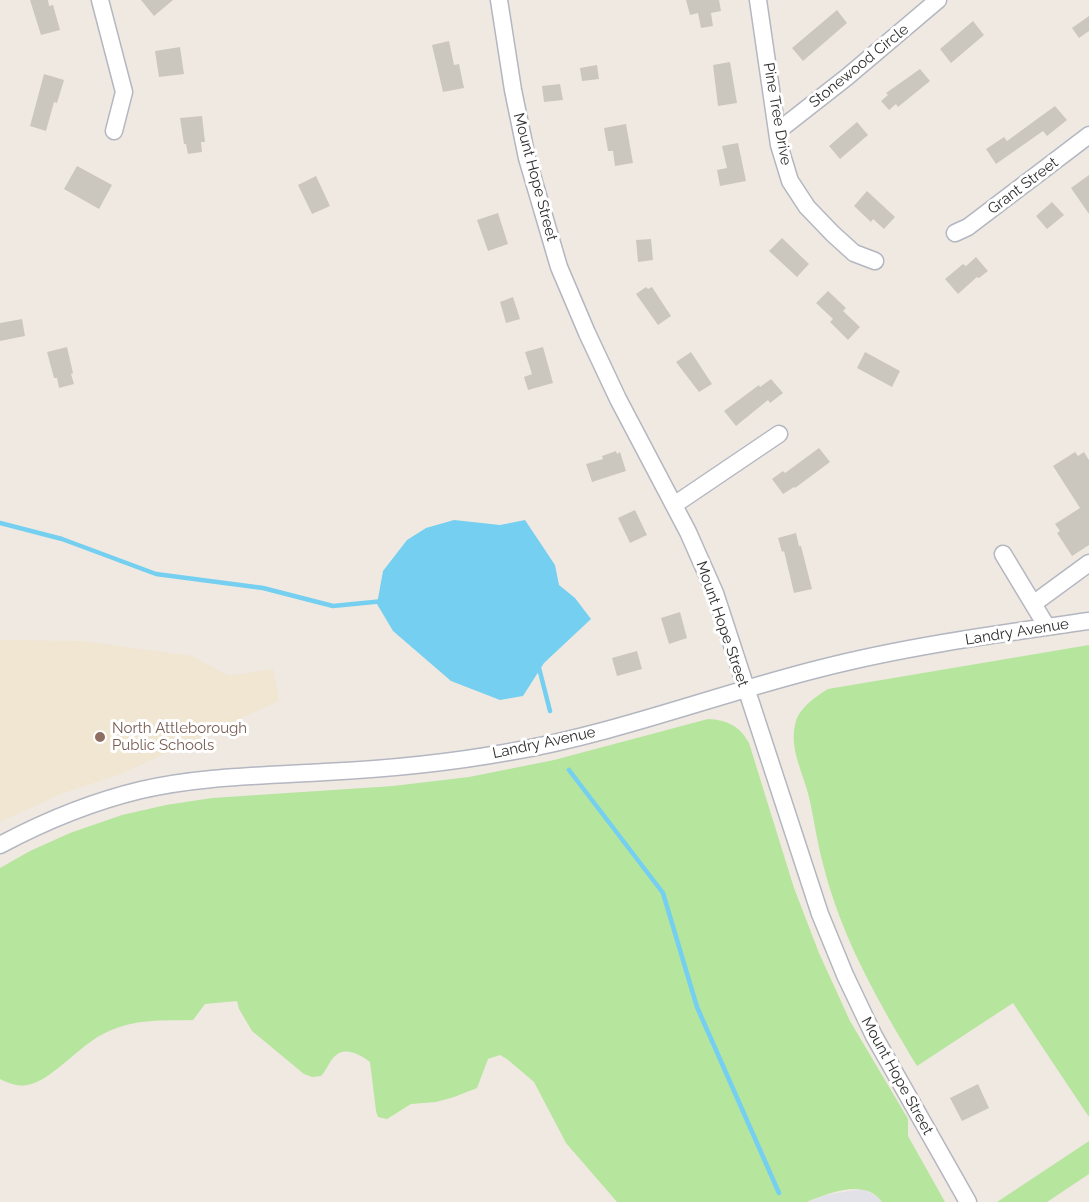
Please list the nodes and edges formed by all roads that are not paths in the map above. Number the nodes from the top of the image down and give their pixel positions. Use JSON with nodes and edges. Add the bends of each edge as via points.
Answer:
{"nodes":[{"id":1,"x":100,"y":0,"type":"edge"},
{"id":2,"x":499,"y":0,"type":"edge"},
{"id":3,"x":758,"y":0,"type":"edge"},
{"id":4,"x":938,"y":0,"type":"edge"},
{"id":5,"x":114,"y":131,"type":"dead end"},
{"id":6,"x":778,"y":131,"type":"junction"},
{"id":7,"x":1089,"y":135,"type":"edge"},
{"id":8,"x":955,"y":233,"type":"dead end"},
{"id":9,"x":875,"y":261,"type":"dead end"},
{"id":10,"x":779,"y":434,"type":"dead end"},
{"id":11,"x":674,"y":505,"type":"junction"},
{"id":12,"x":1003,"y":554,"type":"dead end"},
{"id":13,"x":1089,"y":564,"type":"edge"},
{"id":14,"x":1033,"y":604,"type":"junction"},
{"id":15,"x":1089,"y":621,"type":"edge"},
{"id":16,"x":1047,"y":627,"type":"junction"},
{"id":17,"x":745,"y":689,"type":"junction"},
{"id":18,"x":0,"y":845,"type":"edge"},
{"id":19,"x":968,"y":1202,"type":"edge"}],
"edges":[{"from":1,"to":5,"type":"street","via":[[124,93]]},
{"from":2,"to":11,"type":"street","name":"Mount Hope Street","via":[[527,158],[559,267],[618,399]]},
{"from":3,"to":6,"type":"street","name":"Pine Tree Drive"},
{"from":4,"to":6,"type":"street","name":"Stonewood Circle"},
{"from":6,"to":9,"type":"street","name":"Pine Tree Drive","via":[[790,182],[807,207],[854,253]]},
{"from":7,"to":8,"type":"street","name":"Grant Street"},
{"from":10,"to":11,"type":"street"},
{"from":11,"to":17,"type":"street","name":"Mount Hope Street","via":[[715,593]]},
{"from":12,"to":14,"type":"street"},
{"from":13,"to":14,"type":"street"},
{"from":14,"to":16,"type":"street"},
{"from":15,"to":16,"type":"street","name":"Landry Avenue"},
{"from":16,"to":17,"type":"street","name":"Landry Avenue","via":[[920,646]]},
{"from":17,"to":18,"type":"street","name":"Landry Avenue","via":[[512,752],[408,766],[234,777],[142,790],[61,815]]},
{"from":17,"to":19,"type":"street","name":"Mount Hope Street","via":[[820,914],[845,975],[874,1036]]}]}
